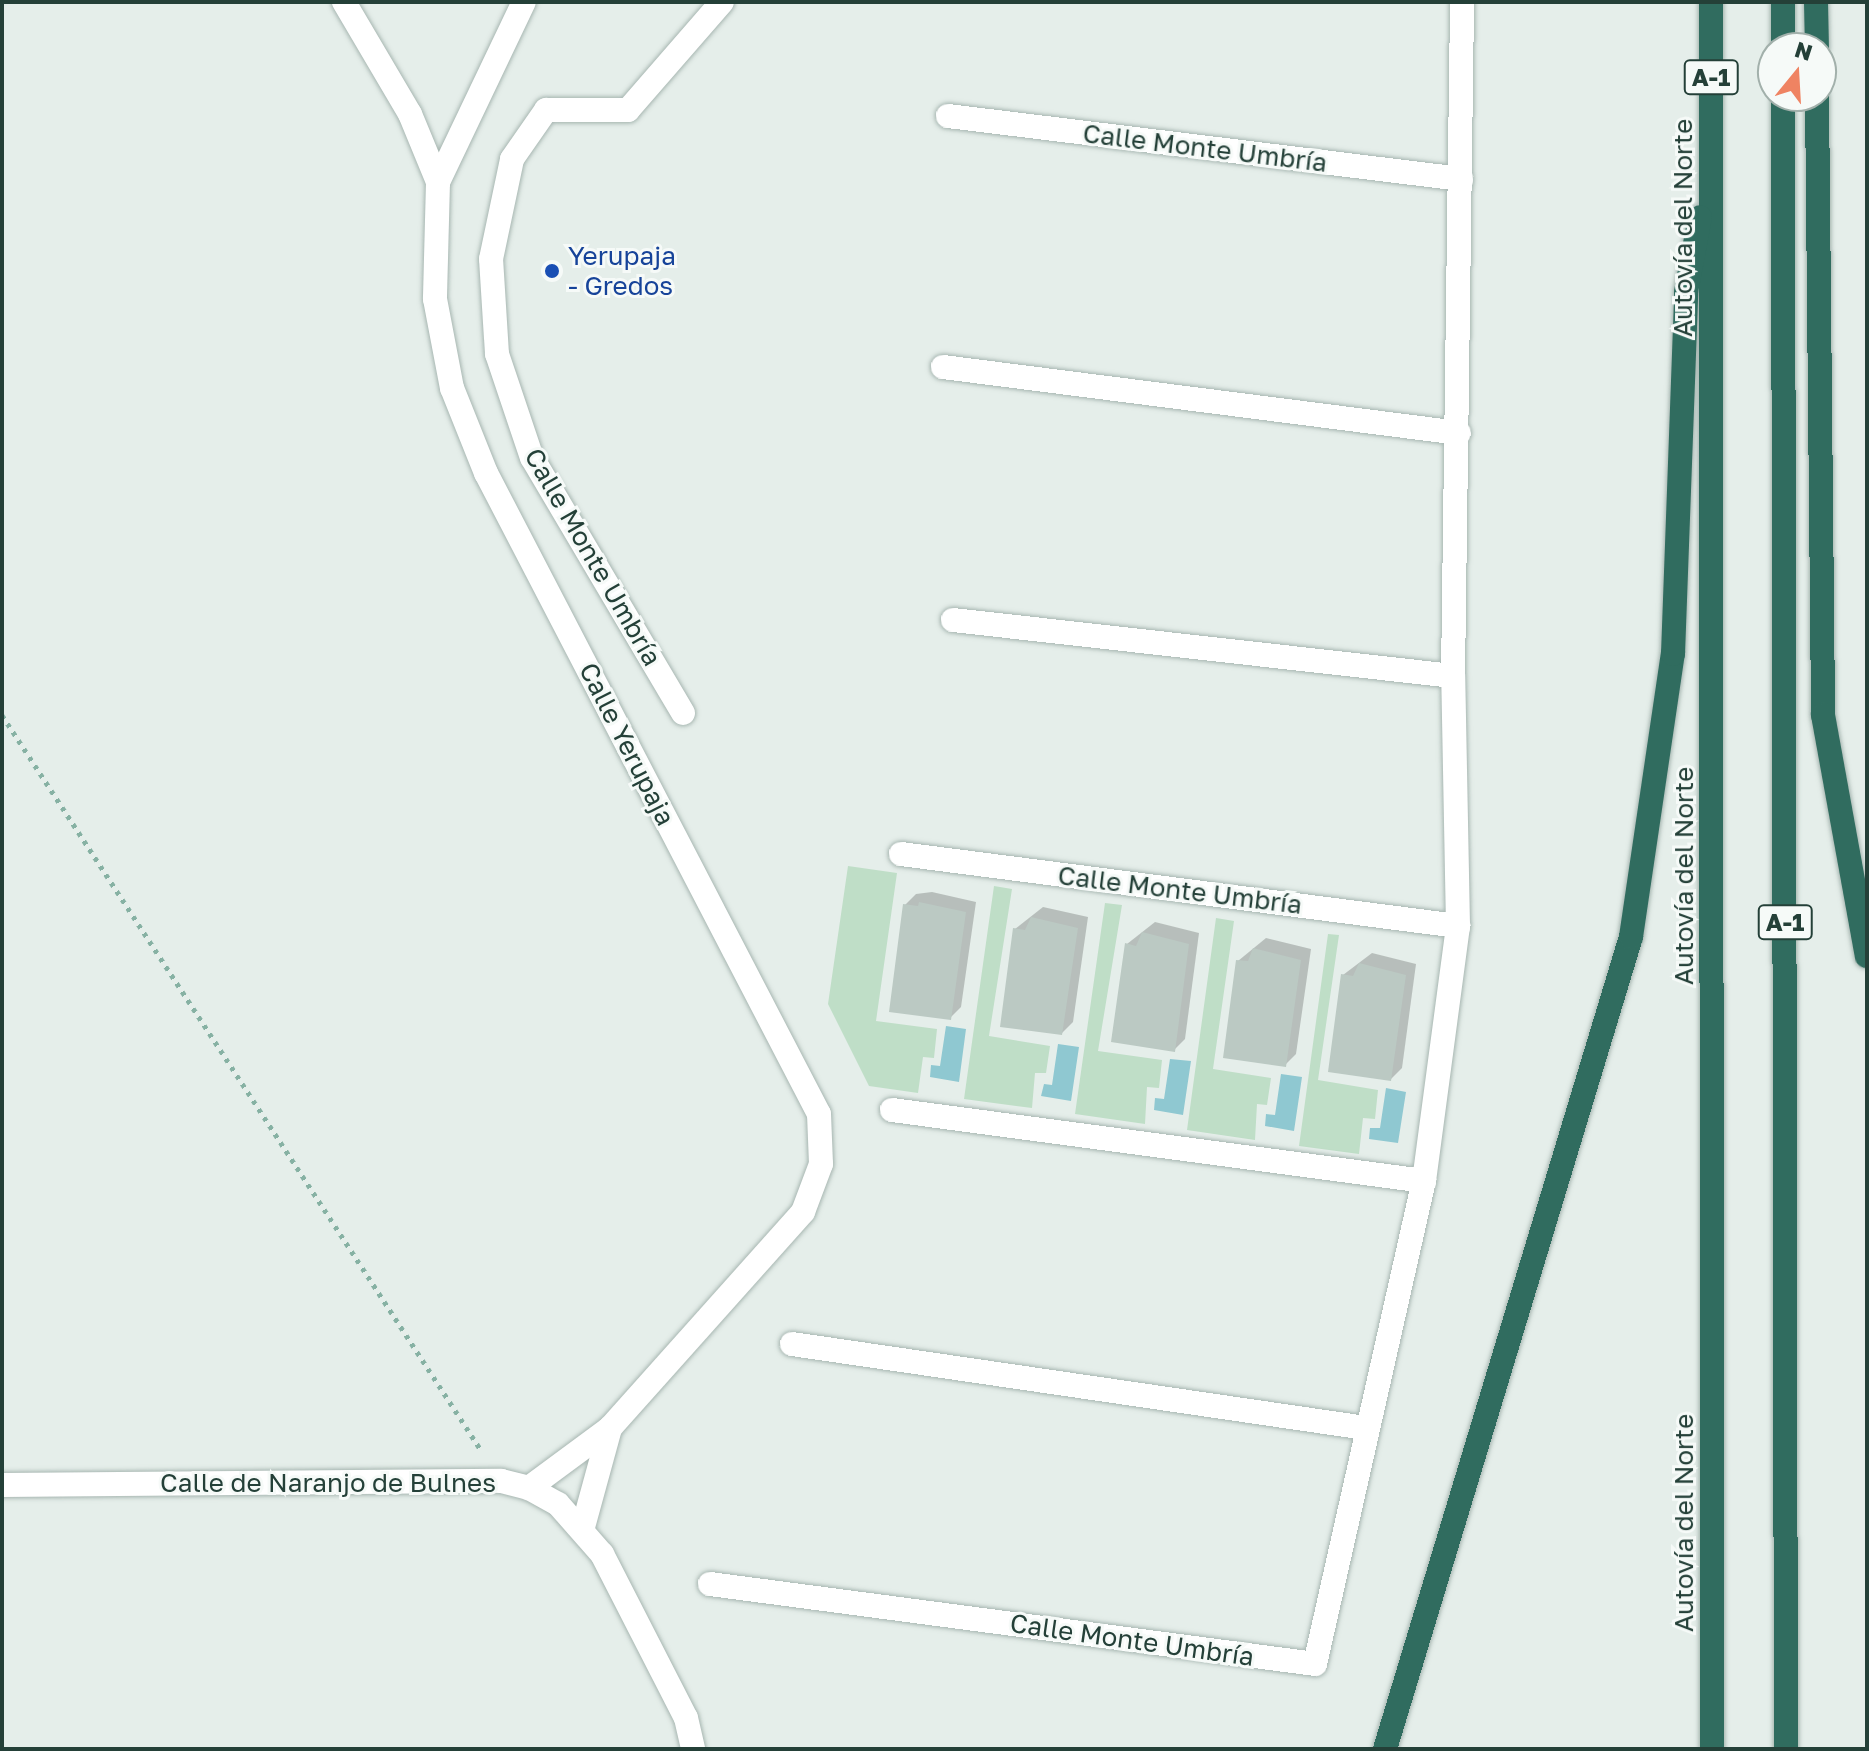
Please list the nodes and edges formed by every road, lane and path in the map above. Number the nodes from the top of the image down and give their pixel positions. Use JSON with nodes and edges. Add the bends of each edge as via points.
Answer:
{"nodes":[{"id":1,"x":344,"y":2,"type":"edge"},
{"id":2,"x":524,"y":2,"type":"edge"},
{"id":3,"x":722,"y":2,"type":"edge"},
{"id":4,"x":1462,"y":2,"type":"edge"},
{"id":5,"x":1711,"y":2,"type":"edge"},
{"id":6,"x":1783,"y":2,"type":"edge"},
{"id":7,"x":1816,"y":2,"type":"edge"},
{"id":8,"x":1783,"y":32,"type":"edge"},
{"id":9,"x":1817,"y":32,"type":"edge"},
{"id":10,"x":1783,"y":112,"type":"edge"},
{"id":11,"x":1817,"y":112,"type":"edge"},
{"id":12,"x":948,"y":116,"type":"dead end"},
{"id":13,"x":1711,"y":151,"type":"junction"},
{"id":14,"x":1461,"y":179,"type":"junction"},
{"id":15,"x":438,"y":182,"type":"junction"},
{"id":16,"x":943,"y":367,"type":"dead end"},
{"id":17,"x":1459,"y":433,"type":"junction"},
{"id":18,"x":953,"y":620,"type":"dead end"},
{"id":19,"x":1453,"y":676,"type":"junction"},
{"id":20,"x":683,"y":713,"type":"dead end"},
{"id":21,"x":2,"y":715,"type":"edge"},
{"id":22,"x":901,"y":854,"type":"dead end"},
{"id":23,"x":1458,"y":926,"type":"junction"},
{"id":24,"x":1867,"y":956,"type":"edge"},
{"id":25,"x":892,"y":1110,"type":"dead end"},
{"id":26,"x":1424,"y":1181,"type":"junction"},
{"id":27,"x":792,"y":1344,"type":"dead end"},
{"id":28,"x":610,"y":1428,"type":"junction"},
{"id":29,"x":1366,"y":1428,"type":"junction"},
{"id":30,"x":501,"y":1481,"type":"junction"},
{"id":31,"x":2,"y":1485,"type":"edge"},
{"id":32,"x":529,"y":1488,"type":"junction"},
{"id":33,"x":583,"y":1527,"type":"junction"},
{"id":34,"x":710,"y":1584,"type":"dead end"},
{"id":35,"x":693,"y":1749,"type":"edge"},
{"id":36,"x":1385,"y":1749,"type":"edge"},
{"id":37,"x":1712,"y":1749,"type":"edge"},
{"id":38,"x":1786,"y":1749,"type":"edge"}],
"edges":[{"from":1,"to":15,"type":"street","name":"Calle Yerupaja","via":[[410,114]]},
{"from":2,"to":15,"type":"street"},
{"from":3,"to":20,"type":"street","name":"Calle Monte Umbría","via":[[628,110],[546,110],[512,159],[491,259],[497,354],[532,458]]},
{"from":4,"to":14,"type":"street","name":"Calle Monte Umbría"},
{"from":5,"to":13,"type":"highway","name":"Autovía del Norte","number":"A-1"},
{"from":6,"to":8,"type":"highway"},
{"from":7,"to":9,"type":"highway"},
{"from":10,"to":38,"type":"highway","number":"A-1"},
{"from":11,"to":24,"type":"highway","via":[[1823,715]]},
{"from":12,"to":14,"type":"street","name":"Calle Monte Umbría"},
{"from":13,"to":36,"type":"highway","via":[[1686,292],[1673,654],[1631,937]]},
{"from":13,"to":37,"type":"highway","name":"Autovía del Norte","number":"A-1"},
{"from":14,"to":17,"type":"street","name":"Calle Monte Umbría"},
{"from":15,"to":28,"type":"street","name":"Calle Yerupaja","via":[[435,299],[452,388],[486,473],[819,1114],[821,1164],[803,1212]]},
{"from":16,"to":17,"type":"street"},
{"from":17,"to":19,"type":"street","name":"Calle Monte Umbría"},
{"from":18,"to":19,"type":"street"},
{"from":19,"to":23,"type":"street","name":"Calle Monte Umbría"},
{"from":21,"to":30,"type":"path"},
{"from":22,"to":23,"type":"street","name":"Calle Monte Umbría"},
{"from":23,"to":26,"type":"street","name":"Calle Monte Umbría"},
{"from":25,"to":26,"type":"street"},
{"from":26,"to":29,"type":"street","name":"Calle Monte Umbría"},
{"from":27,"to":29,"type":"street"},
{"from":28,"to":32,"type":"street","name":"Calle Yerupaja"},
{"from":28,"to":33,"type":"street","name":"Calle Yerupaja"},
{"from":29,"to":34,"type":"street","name":"Calle Monte Umbría","via":[[1315,1664]]},
{"from":30,"to":31,"type":"street","name":"Calle de Naranjo de Bulnes"},
{"from":30,"to":32,"type":"street","name":"Calle de Naranjo de Bulnes"},
{"from":32,"to":33,"type":"street","name":"Calle de Naranjo de Bulnes"},
{"from":33,"to":35,"type":"street","name":"Calle de Naranjo de Bulnes","via":[[686,1718]]}]}
